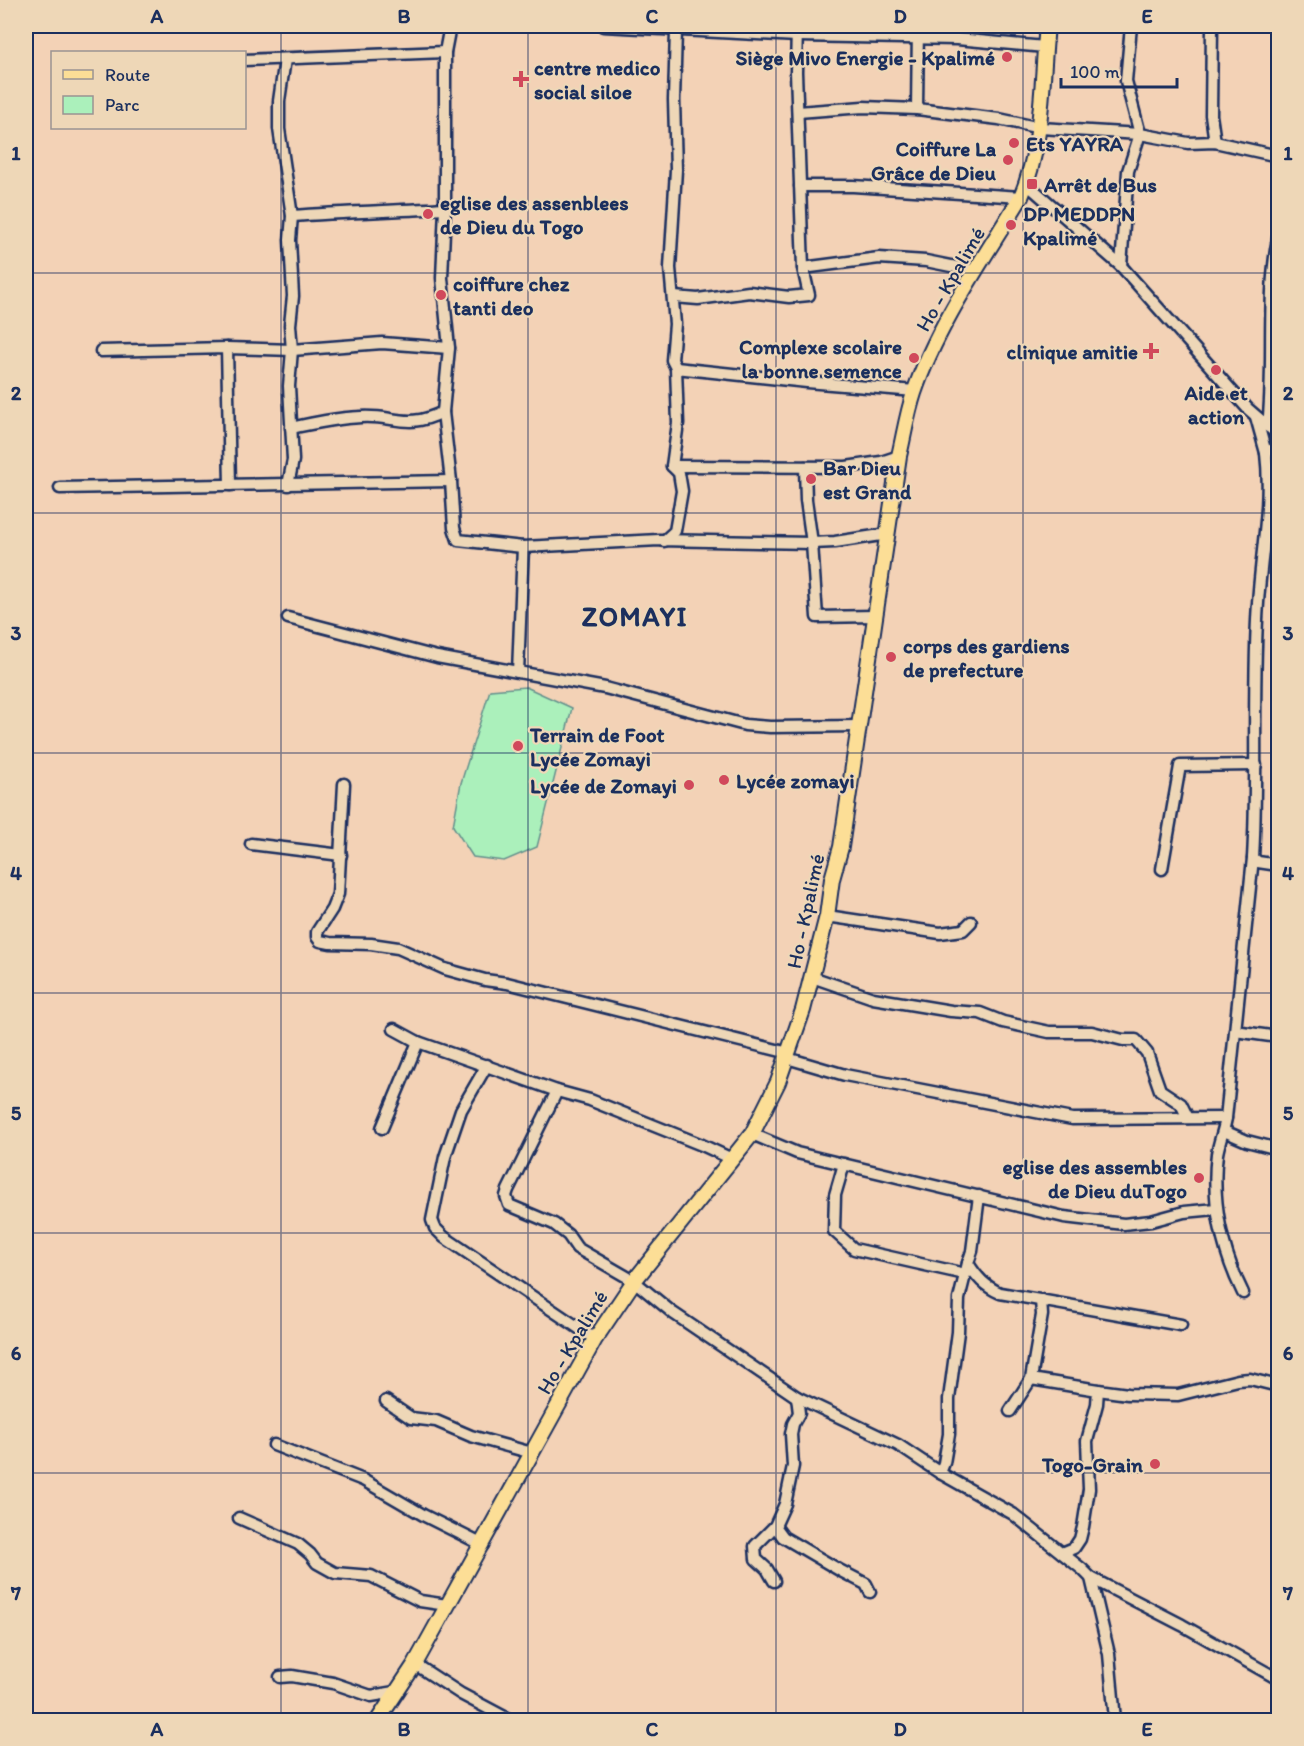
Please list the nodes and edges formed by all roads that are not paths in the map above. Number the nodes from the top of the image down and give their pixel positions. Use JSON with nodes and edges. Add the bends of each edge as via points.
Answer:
{"nodes":[{"id":1,"x":450,"y":26,"type":"edge"},
{"id":2,"x":603,"y":26,"type":"edge"},
{"id":3,"x":918,"y":26,"type":"edge"},
{"id":4,"x":1047,"y":26,"type":"edge"},
{"id":5,"x":1131,"y":26,"type":"edge"},
{"id":6,"x":1212,"y":26,"type":"edge"},
{"id":7,"x":676,"y":31,"type":"junction"},
{"id":8,"x":797,"y":31,"type":"edge"},
{"id":9,"x":917,"y":38,"type":"junction"},
{"id":10,"x":1045,"y":47,"type":"junction"},
{"id":11,"x":445,"y":52,"type":"junction"},
{"id":12,"x":285,"y":59,"type":"junction"},
{"id":13,"x":246,"y":60,"type":"edge"},
{"id":14,"x":916,"y":109,"type":"junction"},
{"id":15,"x":798,"y":112,"type":"junction"},
{"id":16,"x":1040,"y":128,"type":"junction"},
{"id":17,"x":1140,"y":134,"type":"junction"},
{"id":18,"x":1215,"y":142,"type":"junction"},
{"id":19,"x":1278,"y":156,"type":"edge"},
{"id":20,"x":800,"y":186,"type":"junction"},
{"id":21,"x":1024,"y":190,"type":"junction"},
{"id":22,"x":445,"y":208,"type":"junction"},
{"id":23,"x":292,"y":216,"type":"junction"},
{"id":24,"x":1278,"y":238,"type":"edge"},
{"id":25,"x":1121,"y":266,"type":"junction"},
{"id":26,"x":802,"y":268,"type":"junction"},
{"id":27,"x":976,"y":271,"type":"junction"},
{"id":28,"x":674,"y":297,"type":"junction"},
{"id":29,"x":227,"y":348,"type":"junction"},
{"id":30,"x":449,"y":348,"type":"junction"},
{"id":31,"x":292,"y":350,"type":"junction"},
{"id":32,"x":100,"y":351,"type":"dead end"},
{"id":33,"x":676,"y":368,"type":"junction"},
{"id":34,"x":915,"y":391,"type":"junction"},
{"id":35,"x":443,"y":412,"type":"junction"},
{"id":36,"x":1256,"y":417,"type":"junction"},
{"id":37,"x":1268,"y":427,"type":"junction"},
{"id":38,"x":291,"y":428,"type":"junction"},
{"id":39,"x":1278,"y":435,"type":"edge"},
{"id":40,"x":1278,"y":446,"type":"edge"},
{"id":41,"x":1266,"y":453,"type":"junction"},
{"id":42,"x":899,"y":456,"type":"junction"},
{"id":43,"x":672,"y":466,"type":"junction"},
{"id":44,"x":805,"y":467,"type":"junction"},
{"id":45,"x":451,"y":482,"type":"junction"},
{"id":46,"x":230,"y":485,"type":"junction"},
{"id":47,"x":288,"y":485,"type":"junction"},
{"id":48,"x":60,"y":488,"type":"dead end"},
{"id":49,"x":888,"y":534,"type":"junction"},
{"id":50,"x":664,"y":541,"type":"junction"},
{"id":51,"x":812,"y":543,"type":"junction"},
{"id":52,"x":523,"y":547,"type":"junction"},
{"id":53,"x":874,"y":616,"type":"junction"},
{"id":54,"x":288,"y":618,"type":"dead end"},
{"id":55,"x":518,"y":672,"type":"junction"},
{"id":56,"x":859,"y":726,"type":"junction"},
{"id":57,"x":1256,"y":765,"type":"junction"},
{"id":58,"x":344,"y":784,"type":"dead end"},
{"id":59,"x":251,"y":844,"type":"dead end"},
{"id":60,"x":341,"y":855,"type":"junction"},
{"id":61,"x":1253,"y":858,"type":"junction"},
{"id":62,"x":1278,"y":865,"type":"edge"},
{"id":63,"x":1162,"y":869,"type":"dead end"},
{"id":64,"x":827,"y":916,"type":"junction"},
{"id":65,"x":971,"y":922,"type":"dead end"},
{"id":66,"x":812,"y":977,"type":"junction"},
{"id":67,"x":394,"y":1029,"type":"dead end"},
{"id":68,"x":1235,"y":1031,"type":"junction"},
{"id":69,"x":1278,"y":1037,"type":"edge"},
{"id":70,"x":418,"y":1042,"type":"junction"},
{"id":71,"x":788,"y":1055,"type":"junction"},
{"id":72,"x":487,"y":1065,"type":"junction"},
{"id":73,"x":557,"y":1091,"type":"junction"},
{"id":74,"x":1188,"y":1118,"type":"junction"},
{"id":75,"x":1226,"y":1118,"type":"junction"},
{"id":76,"x":381,"y":1128,"type":"dead end"},
{"id":77,"x":1224,"y":1131,"type":"junction"},
{"id":78,"x":752,"y":1134,"type":"junction"},
{"id":79,"x":1278,"y":1149,"type":"edge"},
{"id":80,"x":732,"y":1159,"type":"junction"},
{"id":81,"x":843,"y":1164,"type":"junction"},
{"id":82,"x":979,"y":1196,"type":"junction"},
{"id":83,"x":1216,"y":1209,"type":"junction"},
{"id":84,"x":967,"y":1268,"type":"junction"},
{"id":85,"x":634,"y":1281,"type":"junction"},
{"id":86,"x":1243,"y":1293,"type":"dead end"},
{"id":87,"x":1041,"y":1300,"type":"junction"},
{"id":88,"x":1181,"y":1325,"type":"dead end"},
{"id":89,"x":595,"y":1339,"type":"junction"},
{"id":90,"x":1031,"y":1379,"type":"junction"},
{"id":91,"x":1278,"y":1386,"type":"edge"},
{"id":92,"x":1098,"y":1390,"type":"junction"},
{"id":93,"x":798,"y":1397,"type":"junction"},
{"id":94,"x":386,"y":1401,"type":"dead end"},
{"id":95,"x":1010,"y":1411,"type":"dead end"},
{"id":96,"x":274,"y":1445,"type":"dead end"},
{"id":97,"x":532,"y":1453,"type":"junction"},
{"id":98,"x":940,"y":1473,"type":"junction"},
{"id":99,"x":239,"y":1518,"type":"dead end"},
{"id":100,"x":775,"y":1526,"type":"junction"},
{"id":101,"x":483,"y":1545,"type":"junction"},
{"id":102,"x":1062,"y":1553,"type":"junction"},
{"id":103,"x":1091,"y":1578,"type":"junction"},
{"id":104,"x":774,"y":1581,"type":"dead end"},
{"id":105,"x":870,"y":1592,"type":"dead end"},
{"id":106,"x":447,"y":1605,"type":"junction"},
{"id":107,"x":416,"y":1664,"type":"junction"},
{"id":108,"x":280,"y":1677,"type":"dead end"},
{"id":109,"x":1278,"y":1679,"type":"edge"},
{"id":110,"x":395,"y":1692,"type":"junction"},
{"id":111,"x":378,"y":1720,"type":"edge"},
{"id":112,"x":510,"y":1720,"type":"edge"},
{"id":113,"x":1115,"y":1720,"type":"edge"}],
"edges":[{"from":1,"to":11,"type":"street"},
{"from":2,"to":7,"type":"street"},
{"from":3,"to":9,"type":"street"},
{"from":4,"to":10,"type":"main road","name":"Ho - Kpalimé"},
{"from":5,"to":17,"type":"street","via":[[1126,81]]},
{"from":6,"to":18,"type":"street","via":[[1211,115]]},
{"from":7,"to":8,"type":"street"},
{"from":7,"to":28,"type":"street","via":[[676,170],[670,267]]},
{"from":8,"to":9,"type":"street"},
{"from":8,"to":15,"type":"street"},
{"from":9,"to":10,"type":"street"},
{"from":9,"to":14,"type":"street"},
{"from":10,"to":16,"type":"main road","name":"Ho - Kpalimé"},
{"from":11,"to":12,"type":"street"},
{"from":11,"to":22,"type":"street"},
{"from":12,"to":13,"type":"street"},
{"from":12,"to":23,"type":"street","via":[[279,129]]},
{"from":14,"to":15,"type":"street","via":[[863,107]]},
{"from":14,"to":16,"type":"street"},
{"from":15,"to":20,"type":"street"},
{"from":16,"to":17,"type":"street"},
{"from":16,"to":21,"type":"main road","name":"Ho - Kpalimé"},
{"from":17,"to":18,"type":"street","via":[[1188,143]]},
{"from":17,"to":25,"type":"street","via":[[1128,171]]},
{"from":18,"to":19,"type":"street"},
{"from":20,"to":21,"type":"street"},
{"from":20,"to":26,"type":"street"},
{"from":21,"to":25,"type":"street"},
{"from":21,"to":27,"type":"main road","name":"Ho - Kpalimé"},
{"from":22,"to":23,"type":"street"},
{"from":22,"to":30,"type":"street","via":[[442,278]]},
{"from":23,"to":31,"type":"street"},
{"from":24,"to":37,"type":"street","via":[[1273,270]]},
{"from":25,"to":36,"type":"street"},
{"from":26,"to":27,"type":"street","via":[[879,258],[926,261]]},
{"from":26,"to":28,"type":"street","via":[[809,295],[801,297],[749,292],[698,299]]},
{"from":27,"to":34,"type":"main road","name":"Ho - Kpalimé","via":[[950,314]]},
{"from":28,"to":33,"type":"street","via":[[672,360]]},
{"from":29,"to":31,"type":"street"},
{"from":29,"to":32,"type":"street"},
{"from":29,"to":46,"type":"street"},
{"from":30,"to":31,"type":"street","via":[[382,343]]},
{"from":30,"to":35,"type":"street"},
{"from":31,"to":38,"type":"street"},
{"from":33,"to":34,"type":"street"},
{"from":33,"to":43,"type":"street","via":[[678,423]]},
{"from":34,"to":42,"type":"main road","name":"Ho - Kpalimé"},
{"from":35,"to":38,"type":"street","via":[[413,422],[362,417]]},
{"from":35,"to":45,"type":"street"},
{"from":36,"to":37,"type":"street"},
{"from":36,"to":41,"type":"street"},
{"from":37,"to":39,"type":"street"},
{"from":38,"to":47,"type":"street","via":[[293,460]]},
{"from":40,"to":41,"type":"street"},
{"from":41,"to":57,"type":"street","via":[[1269,488],[1258,603]]},
{"from":42,"to":44,"type":"street","via":[[846,467]]},
{"from":42,"to":49,"type":"main road","name":"Ho - Kpalimé"},
{"from":43,"to":44,"type":"street"},
{"from":43,"to":50,"type":"street","via":[[679,473],[682,490],[675,531]]},
{"from":44,"to":51,"type":"street"},
{"from":45,"to":47,"type":"street"},
{"from":45,"to":52,"type":"street","via":[[458,540]]},
{"from":46,"to":47,"type":"street"},
{"from":46,"to":48,"type":"street"},
{"from":49,"to":51,"type":"street"},
{"from":49,"to":53,"type":"main road","name":"Ho - Kpalimé"},
{"from":50,"to":51,"type":"street"},
{"from":50,"to":52,"type":"street"},
{"from":51,"to":53,"type":"street","via":[[817,617]]},
{"from":52,"to":55,"type":"street"},
{"from":53,"to":56,"type":"main road","name":"Ho - Kpalimé"},
{"from":54,"to":55,"type":"street","via":[[437,657]]},
{"from":55,"to":56,"type":"street","via":[[605,688],[745,725]]},
{"from":56,"to":64,"type":"main road","name":"Ho - Kpalimé"},
{"from":57,"to":61,"type":"street"},
{"from":57,"to":63,"type":"street","via":[[1180,766]]},
{"from":58,"to":60,"type":"street"},
{"from":59,"to":60,"type":"street"},
{"from":60,"to":71,"type":"street","via":[[338,894],[317,932],[320,941],[398,948],[445,969],[485,980]]},
{"from":61,"to":62,"type":"street"},
{"from":61,"to":68,"type":"street"},
{"from":64,"to":65,"type":"street","via":[[940,933],[963,930]]},
{"from":64,"to":66,"type":"main road","name":"Ho - Kpalimé"},
{"from":66,"to":71,"type":"main road","name":"Ho - Kpalimé"},
{"from":66,"to":74,"type":"street","via":[[873,998],[980,1013],[1049,1032],[1084,1032],[1136,1040],[1147,1053],[1160,1090],[1180,1104]]},
{"from":67,"to":70,"type":"street"},
{"from":68,"to":69,"type":"street"},
{"from":68,"to":75,"type":"street"},
{"from":70,"to":72,"type":"street"},
{"from":70,"to":76,"type":"street"},
{"from":71,"to":74,"type":"street","via":[[845,1075],[1072,1119]]},
{"from":71,"to":78,"type":"main road","name":"Ho - Kpalimé"},
{"from":72,"to":73,"type":"street"},
{"from":72,"to":89,"type":"street","via":[[451,1135],[432,1211],[435,1228]]},
{"from":73,"to":80,"type":"street","via":[[590,1100]]},
{"from":73,"to":85,"type":"street","via":[[510,1184],[506,1201],[514,1209],[554,1224],[577,1248]]},
{"from":74,"to":75,"type":"street"},
{"from":75,"to":77,"type":"street"},
{"from":77,"to":79,"type":"street"},
{"from":77,"to":83,"type":"street","via":[[1217,1153]]},
{"from":78,"to":80,"type":"main road","name":"Ho - Kpalimé"},
{"from":78,"to":81,"type":"street","via":[[797,1153]]},
{"from":80,"to":85,"type":"main road","name":"Ho - Kpalimé"},
{"from":81,"to":82,"type":"street"},
{"from":81,"to":84,"type":"street","via":[[835,1195],[834,1232],[854,1249]]},
{"from":82,"to":83,"type":"street","via":[[1045,1214],[1115,1223]]},
{"from":82,"to":84,"type":"street"},
{"from":83,"to":86,"type":"street","via":[[1233,1273]]},
{"from":84,"to":87,"type":"street","via":[[987,1287],[1000,1293]]},
{"from":84,"to":98,"type":"street","via":[[959,1299],[949,1434]]},
{"from":85,"to":89,"type":"main road","name":"Ho - Kpalimé"},
{"from":85,"to":93,"type":"street","via":[[673,1313]]},
{"from":87,"to":88,"type":"street"},
{"from":87,"to":90,"type":"street","via":[[1042,1316]]},
{"from":89,"to":97,"type":"main road","name":"Ho - Kpalimé"},
{"from":90,"to":92,"type":"street"},
{"from":90,"to":95,"type":"street"},
{"from":91,"to":92,"type":"street","via":[[1250,1379],[1178,1395]]},
{"from":92,"to":102,"type":"street","via":[[1087,1441],[1089,1489],[1083,1527],[1074,1548]]},
{"from":93,"to":98,"type":"street","via":[[898,1445]]},
{"from":93,"to":100,"type":"street","via":[[799,1413],[791,1434],[790,1485]]},
{"from":94,"to":97,"type":"street","via":[[411,1418],[436,1421],[471,1436]]},
{"from":96,"to":101,"type":"street","via":[[363,1480]]},
{"from":97,"to":101,"type":"main road","name":"Ho - Kpalimé"},
{"from":98,"to":102,"type":"street","via":[[1013,1514]]},
{"from":99,"to":106,"type":"street","via":[[298,1544],[317,1563],[335,1573],[371,1576],[420,1601]]},
{"from":100,"to":104,"type":"street","via":[[754,1546],[756,1559]]},
{"from":100,"to":105,"type":"street","via":[[783,1537],[866,1584]]},
{"from":101,"to":106,"type":"main road","name":"Ho - Kpalimé"},
{"from":102,"to":103,"type":"street"},
{"from":103,"to":109,"type":"street"},
{"from":103,"to":113,"type":"street","via":[[1109,1654]]},
{"from":106,"to":107,"type":"main road","name":"Ho - Kpalimé"},
{"from":107,"to":110,"type":"main road","name":"Ho - Kpalimé"},
{"from":107,"to":112,"type":"street"},
{"from":108,"to":110,"type":"street","via":[[333,1683],[371,1696]]},
{"from":110,"to":111,"type":"main road","name":"Ho - Kpalimé"}]}
